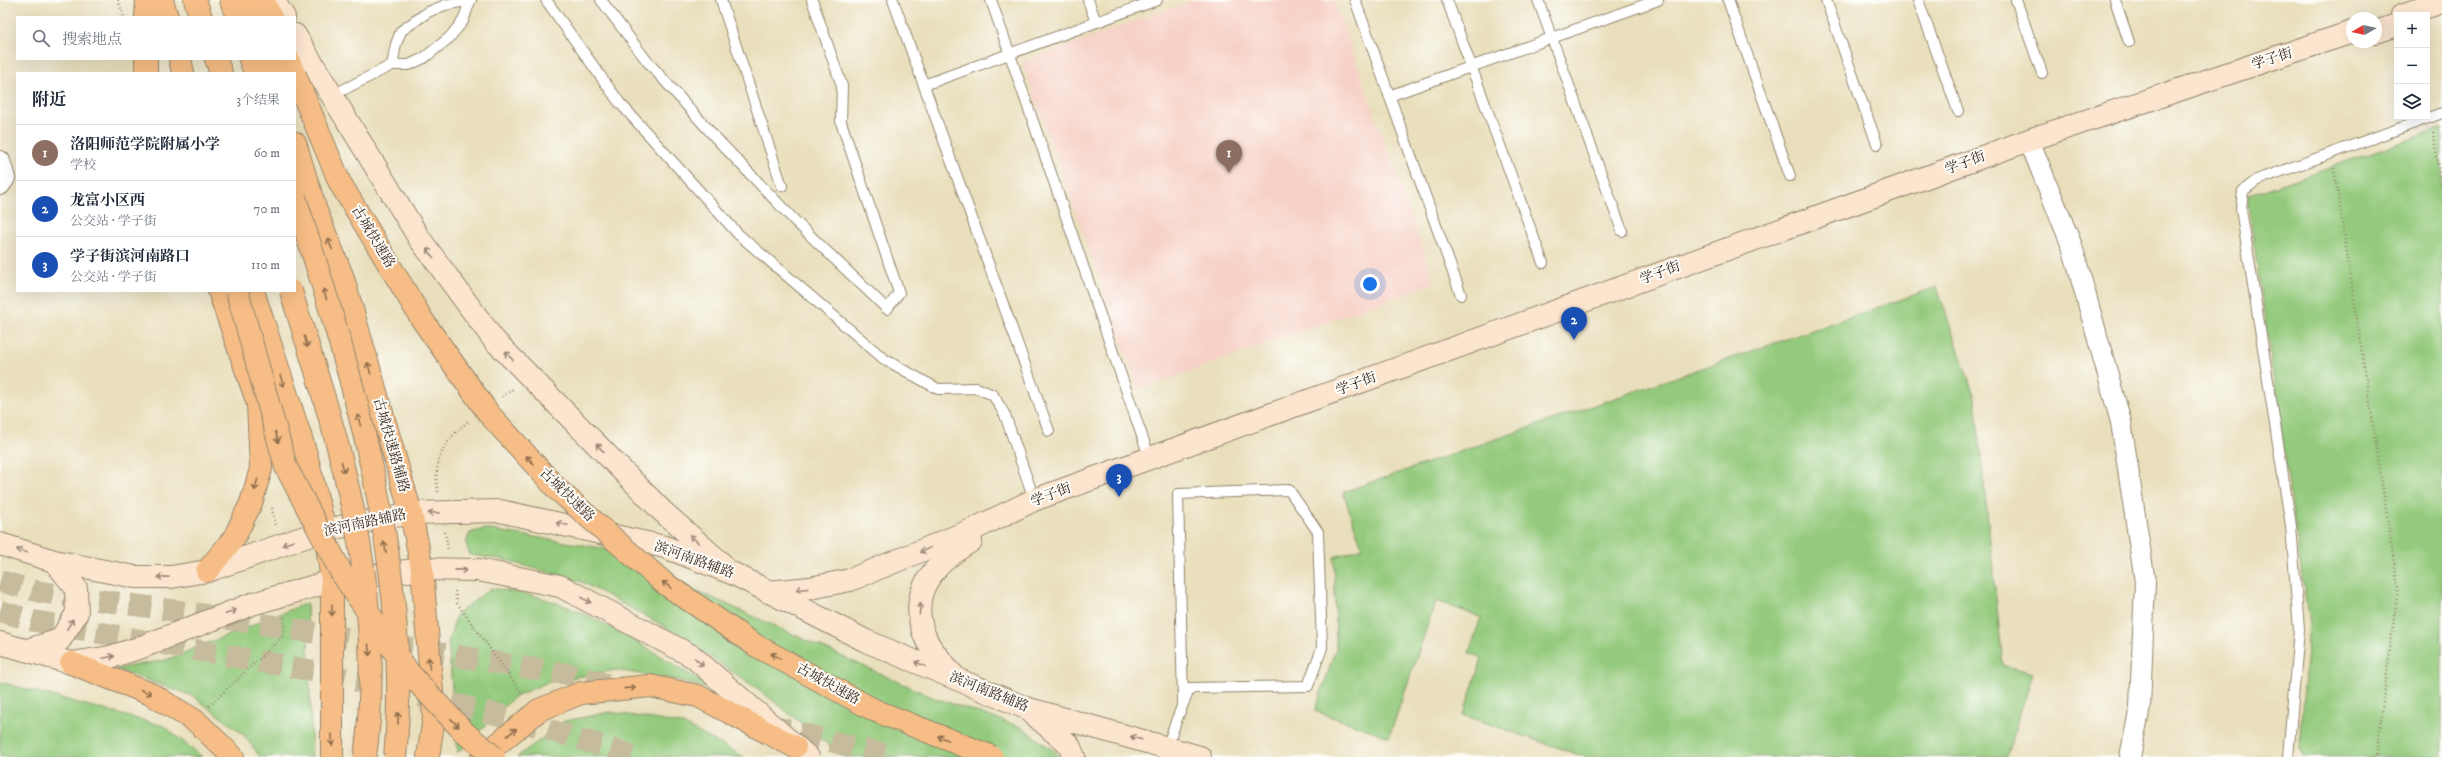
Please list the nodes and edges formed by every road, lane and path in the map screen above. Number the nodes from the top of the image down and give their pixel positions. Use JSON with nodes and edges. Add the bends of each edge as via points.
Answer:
{"nodes":[{"id":1,"x":118,"y":0,"type":"edge"},
{"id":2,"x":146,"y":0,"type":"edge"},
{"id":3,"x":154,"y":0,"type":"edge"},
{"id":4,"x":162,"y":0,"type":"edge"},
{"id":5,"x":195,"y":0,"type":"edge"},
{"id":6,"x":231,"y":0,"type":"edge"},
{"id":7,"x":251,"y":0,"type":"edge"},
{"id":8,"x":264,"y":0,"type":"edge"},
{"id":9,"x":273,"y":0,"type":"edge"},
{"id":10,"x":470,"y":0,"type":"edge"},
{"id":11,"x":546,"y":0,"type":"edge"},
{"id":12,"x":601,"y":0,"type":"edge"},
{"id":13,"x":721,"y":0,"type":"edge"},
{"id":14,"x":812,"y":0,"type":"edge"},
{"id":15,"x":893,"y":0,"type":"edge"},
{"id":16,"x":991,"y":0,"type":"edge"},
{"id":17,"x":1088,"y":0,"type":"edge"},
{"id":18,"x":1157,"y":0,"type":"edge"},
{"id":19,"x":1355,"y":0,"type":"edge"},
{"id":20,"x":1447,"y":0,"type":"edge"},
{"id":21,"x":1538,"y":0,"type":"edge"},
{"id":22,"x":1658,"y":0,"type":"edge"},
{"id":23,"x":1728,"y":0,"type":"edge"},
{"id":24,"x":1826,"y":0,"type":"edge"},
{"id":25,"x":1918,"y":0,"type":"edge"},
{"id":26,"x":2016,"y":0,"type":"edge"},
{"id":27,"x":2115,"y":0,"type":"edge"},
{"id":28,"x":2442,"y":2,"type":"edge"},
{"id":29,"x":2442,"y":10,"type":"edge"},
{"id":30,"x":2411,"y":12,"type":"edge"},
{"id":31,"x":2430,"y":14,"type":"edge"},
{"id":32,"x":124,"y":16,"type":"edge"},
{"id":33,"x":146,"y":16,"type":"edge"},
{"id":34,"x":159,"y":16,"type":"edge"},
{"id":35,"x":167,"y":16,"type":"edge"},
{"id":36,"x":201,"y":16,"type":"edge"},
{"id":37,"x":236,"y":16,"type":"edge"},
{"id":38,"x":256,"y":16,"type":"edge"},
{"id":39,"x":271,"y":16,"type":"edge"},
{"id":40,"x":283,"y":16,"type":"edge"},
{"id":41,"x":2394,"y":18,"type":"edge"},
{"id":42,"x":1096,"y":22,"type":"junction"},
{"id":43,"x":2382,"y":22,"type":"edge"},
{"id":44,"x":2394,"y":26,"type":"edge"},
{"id":45,"x":2382,"y":30,"type":"edge"},
{"id":46,"x":2346,"y":34,"type":"edge"},
{"id":47,"x":296,"y":37,"type":"edge"},
{"id":48,"x":1552,"y":38,"type":"junction"},
{"id":49,"x":2129,"y":42,"type":"dead end"},
{"id":50,"x":2346,"y":42,"type":"edge"},
{"id":51,"x":1010,"y":54,"type":"junction"},
{"id":52,"x":146,"y":60,"type":"edge"},
{"id":53,"x":174,"y":60,"type":"edge"},
{"id":54,"x":180,"y":60,"type":"edge"},
{"id":55,"x":216,"y":60,"type":"edge"},
{"id":56,"x":250,"y":60,"type":"edge"},
{"id":57,"x":269,"y":60,"type":"edge"},
{"id":58,"x":288,"y":60,"type":"edge"},
{"id":59,"x":392,"y":65,"type":"junction"},
{"id":60,"x":1472,"y":66,"type":"junction"},
{"id":61,"x":146,"y":72,"type":"edge"},
{"id":62,"x":178,"y":72,"type":"edge"},
{"id":63,"x":183,"y":72,"type":"edge"},
{"id":64,"x":221,"y":72,"type":"edge"},
{"id":65,"x":255,"y":72,"type":"edge"},
{"id":66,"x":273,"y":72,"type":"edge"},
{"id":67,"x":293,"y":72,"type":"edge"},
{"id":68,"x":2042,"y":73,"type":"dead end"},
{"id":69,"x":296,"y":79,"type":"edge"},
{"id":70,"x":924,"y":85,"type":"junction"},
{"id":71,"x":333,"y":95,"type":"junction"},
{"id":72,"x":1389,"y":96,"type":"junction"},
{"id":73,"x":1958,"y":111,"type":"dead end"},
{"id":74,"x":2442,"y":113,"type":"edge"},
{"id":75,"x":2431,"y":117,"type":"junction"},
{"id":76,"x":1878,"y":144,"type":"dead end"},
{"id":77,"x":2030,"y":144,"type":"junction"},
{"id":78,"x":296,"y":146,"type":"edge"},
{"id":79,"x":2332,"y":153,"type":"junction"},
{"id":80,"x":0,"y":161,"type":"edge"},
{"id":81,"x":1790,"y":176,"type":"dead end"},
{"id":82,"x":0,"y":185,"type":"edge"},
{"id":83,"x":782,"y":186,"type":"dead end"},
{"id":84,"x":2442,"y":189,"type":"edge"},
{"id":85,"x":296,"y":201,"type":"edge"},
{"id":86,"x":1622,"y":231,"type":"dead end"},
{"id":87,"x":1543,"y":263,"type":"dead end"},
{"id":88,"x":219,"y":292,"type":"edge"},
{"id":89,"x":237,"y":292,"type":"edge"},
{"id":90,"x":253,"y":292,"type":"edge"},
{"id":91,"x":291,"y":292,"type":"edge"},
{"id":92,"x":1461,"y":295,"type":"dead end"},
{"id":93,"x":530,"y":377,"type":"junction"},
{"id":94,"x":500,"y":398,"type":"dead end"},
{"id":95,"x":471,"y":420,"type":"dead end"},
{"id":96,"x":1049,"y":431,"type":"dead end"},
{"id":97,"x":1151,"y":462,"type":"junction"},
{"id":98,"x":1036,"y":504,"type":"junction"},
{"id":99,"x":441,"y":512,"type":"junction"},
{"id":100,"x":411,"y":513,"type":"junction"},
{"id":101,"x":325,"y":530,"type":"junction"},
{"id":102,"x":975,"y":533,"type":"junction"},
{"id":103,"x":0,"y":544,"type":"edge"},
{"id":104,"x":54,"y":561,"type":"junction"},
{"id":105,"x":422,"y":570,"type":"junction"},
{"id":106,"x":451,"y":570,"type":"junction"},
{"id":107,"x":207,"y":571,"type":"junction"},
{"id":108,"x":734,"y":574,"type":"junction"},
{"id":109,"x":332,"y":581,"type":"junction"},
{"id":110,"x":768,"y":592,"type":"junction"},
{"id":111,"x":0,"y":643,"type":"edge"},
{"id":112,"x":27,"y":650,"type":"junction"},
{"id":113,"x":71,"y":663,"type":"junction"},
{"id":114,"x":956,"y":679,"type":"junction"},
{"id":115,"x":1183,"y":702,"type":"junction"},
{"id":116,"x":1026,"y":708,"type":"junction"},
{"id":117,"x":536,"y":712,"type":"junction"},
{"id":118,"x":1168,"y":747,"type":"junction"},
{"id":119,"x":801,"y":752,"type":"edge"},
{"id":120,"x":233,"y":757,"type":"edge"},
{"id":121,"x":332,"y":757,"type":"edge"},
{"id":122,"x":365,"y":757,"type":"edge"},
{"id":123,"x":395,"y":757,"type":"edge"},
{"id":124,"x":428,"y":757,"type":"edge"},
{"id":125,"x":482,"y":757,"type":"edge"},
{"id":126,"x":494,"y":757,"type":"edge"},
{"id":127,"x":992,"y":757,"type":"edge"},
{"id":128,"x":1074,"y":757,"type":"edge"},
{"id":129,"x":1200,"y":757,"type":"edge"},
{"id":130,"x":2130,"y":757,"type":"edge"},
{"id":131,"x":2288,"y":757,"type":"edge"},
{"id":132,"x":2376,"y":757,"type":"edge"}],
"edges":[{"from":1,"to":32,"type":"path"},
{"from":2,"to":33,"type":"main road"},
{"from":3,"to":34,"type":"main road"},
{"from":4,"to":35,"type":"main road"},
{"from":5,"to":36,"type":"main road"},
{"from":6,"to":37,"type":"main road"},
{"from":7,"to":38,"type":"main road"},
{"from":8,"to":39,"type":"main road"},
{"from":9,"to":40,"type":"main road"},
{"from":10,"to":59,"type":"lane","via":[[463,21],[448,38],[424,58],[409,65]]},
{"from":10,"to":59,"type":"lane","via":[[445,5],[428,12],[401,31]]},
{"from":11,"to":98,"type":"lane","via":[[619,102],[738,234],[884,359],[938,389],[977,388],[993,395],[1006,415]]},
{"from":12,"to":14,"type":"lane","via":[[647,61],[714,136],[796,222],[888,310],[899,293],[841,122],[842,86]]},
{"from":13,"to":83,"type":"lane"},
{"from":15,"to":70,"type":"lane"},
{"from":16,"to":51,"type":"lane"},
{"from":17,"to":42,"type":"lane"},
{"from":18,"to":42,"type":"lane"},
{"from":19,"to":72,"type":"lane"},
{"from":20,"to":60,"type":"lane"},
{"from":21,"to":48,"type":"lane"},
{"from":22,"to":48,"type":"lane"},
{"from":23,"to":81,"type":"lane"},
{"from":24,"to":76,"type":"lane"},
{"from":25,"to":73,"type":"lane"},
{"from":26,"to":68,"type":"lane"},
{"from":27,"to":49,"type":"lane"},
{"from":28,"to":30,"type":"main road"},
{"from":29,"to":31,"type":"main road"},
{"from":41,"to":43,"type":"main road"},
{"from":42,"to":51,"type":"lane"},
{"from":44,"to":45,"type":"main road"},
{"from":46,"to":77,"type":"main road","name":"学子街"},
{"from":47,"to":71,"type":"main road"},
{"from":48,"to":60,"type":"lane"},
{"from":48,"to":86,"type":"lane"},
{"from":50,"to":77,"type":"main road","name":"学子街"},
{"from":51,"to":70,"type":"lane"},
{"from":51,"to":97,"type":"lane"},
{"from":52,"to":61,"type":"main road"},
{"from":53,"to":62,"type":"main road"},
{"from":54,"to":63,"type":"main road"},
{"from":55,"to":64,"type":"main road"},
{"from":56,"to":65,"type":"main road"},
{"from":57,"to":66,"type":"main road"},
{"from":58,"to":67,"type":"main road","name":"古城快速路"},
{"from":59,"to":71,"type":"lane"},
{"from":60,"to":72,"type":"lane"},
{"from":60,"to":87,"type":"lane"},
{"from":127,"to":69,"type":"main road","name":"古城快速路","one_way":true,"bridge":true,"via":[[874,710],[755,645],[664,583],[558,490],[489,414],[423,321],[340,183]]},
{"from":70,"to":96,"type":"lane"},
{"from":93,"to":71,"type":"main road","one_way":true,"via":[[494,340],[419,238]]},
{"from":72,"to":92,"type":"lane"},
{"from":74,"to":75,"type":"lane"},
{"from":75,"to":79,"type":"lane"},
{"from":75,"to":84,"type":"path"},
{"from":77,"to":97,"type":"main road","name":"学子街"},
{"from":77,"to":130,"type":"street","via":[[2072,246],[2121,422],[2145,582],[2140,707]]},
{"from":100,"to":78,"type":"main road","name":"古城快速路辅路","one_way":true,"via":[[343,278],[316,211]]},
{"from":79,"to":131,"type":"lane","via":[[2257,180],[2243,191],[2240,209],[2291,526],[2299,630]]},
{"from":79,"to":132,"type":"path","via":[[2398,588]]},
{"from":80,"to":82,"type":"street","via":[[5,178]]},
{"from":123,"to":85,"type":"main road","one_way":true,"bridge":true,"via":[[398,725],[395,599],[368,451],[321,278]]},
{"from":88,"to":107,"type":"main road","one_way":true,"via":[[258,404],[261,469],[250,503],[234,538]]},
{"from":89,"to":126,"type":"main road","one_way":true,"bridge":true,"via":[[286,467],[341,572],[409,673],[465,733]]},
{"from":90,"to":101,"type":"main road","one_way":true,"via":[[306,454]]},
{"from":91,"to":122,"type":"main road","one_way":true,"bridge":true,"via":[[344,471],[361,557],[371,666],[369,731]]},
{"from":93,"to":94,"type":"path"},
{"from":108,"to":93,"type":"main road","one_way":true,"via":[[662,511]]},
{"from":95,"to":99,"type":"path","via":[[447,441],[438,458],[437,488]]},
{"from":97,"to":98,"type":"main road","name":"学子街"},
{"from":98,"to":102,"type":"main road","name":"学子街"},
{"from":99,"to":100,"type":"main road","name":"滨河南路辅路","one_way":true},
{"from":99,"to":106,"type":"path"},
{"from":108,"to":99,"type":"main road","name":"滨河南路辅路","one_way":true,"via":[[665,547],[500,511]]},
{"from":100,"to":101,"type":"main road","name":"滨河南路辅路"},
{"from":100,"to":105,"type":"main road","name":"古城快速路辅路"},
{"from":101,"to":107,"type":"main road","name":"滨河南路辅路","one_way":true},
{"from":101,"to":109,"type":"main road"},
{"from":102,"to":110,"type":"main road","one_way":true,"via":[[850,580],[810,588]]},
{"from":114,"to":102,"type":"main road","one_way":true,"via":[[927,640],[918,614],[924,582],[949,554]]},
{"from":104,"to":103,"type":"main road","name":"滨河南路辅路","one_way":true},
{"from":107,"to":104,"type":"main road","name":"滨河南路辅路","one_way":true,"via":[[171,577],[135,576]]},
{"from":112,"to":104,"type":"main road","one_way":true,"via":[[60,640],[76,613],[76,588]]},
{"from":105,"to":106,"type":"main road"},
{"from":105,"to":109,"type":"main road"},
{"from":124,"to":105,"type":"main road","name":"古城快速路辅路","one_way":true,"via":[[434,717]]},
{"from":106,"to":117,"type":"path","via":[[457,603]]},
{"from":106,"to":119,"type":"main road","one_way":true,"via":[[478,570],[560,586],[692,656]]},
{"from":108,"to":110,"type":"main road","name":"滨河南路辅路"},
{"from":113,"to":109,"type":"main road","one_way":true,"via":[[110,657],[139,648],[252,604]]},
{"from":109,"to":121,"type":"main road","one_way":true},
{"from":114,"to":110,"type":"main road","name":"滨河南路辅路","one_way":true,"via":[[866,641]]},
{"from":111,"to":112,"type":"main road"},
{"from":112,"to":113,"type":"main road"},
{"from":113,"to":120,"type":"main road","one_way":true,"via":[[151,694],[198,722]]},
{"from":114,"to":116,"type":"main road","name":"滨河南路辅路"},
{"from":115,"to":115,"type":"lane","via":[[1190,688],[1308,686],[1322,648],[1318,532],[1289,490],[1178,494]]},
{"from":115,"to":118,"type":"lane"},
{"from":118,"to":116,"type":"main road","name":"滨河南路辅路","one_way":true},
{"from":116,"to":128,"type":"main road","via":[[1069,745]]},
{"from":117,"to":119,"type":"main road","one_way":true,"via":[[581,693],[650,686],[698,696]]},
{"from":125,"to":117,"type":"main road","one_way":true},
{"from":118,"to":129,"type":"main road","name":"滨河南路辅路"}]}
